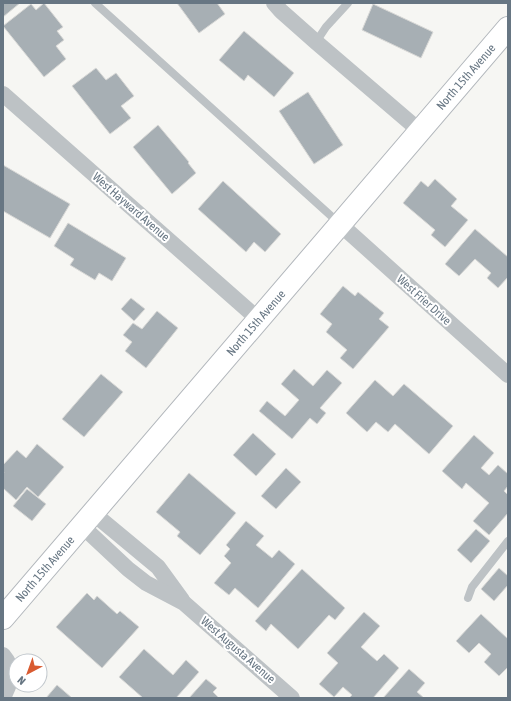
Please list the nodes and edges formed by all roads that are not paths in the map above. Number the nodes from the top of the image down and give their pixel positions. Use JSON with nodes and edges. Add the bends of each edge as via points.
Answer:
{"nodes":[{"id":1,"x":95,"y":3,"type":"edge"},
{"id":2,"x":274,"y":3,"type":"edge"},
{"id":3,"x":348,"y":3,"type":"edge"},
{"id":4,"x":508,"y":28,"type":"edge"},
{"id":5,"x":316,"y":42,"type":"junction"},
{"id":6,"x":3,"y":94,"type":"edge"},
{"id":7,"x":420,"y":132,"type":"junction"},
{"id":8,"x":341,"y":225,"type":"junction"},
{"id":9,"x":258,"y":319,"type":"junction"},
{"id":10,"x":508,"y":375,"type":"edge"},
{"id":11,"x":88,"y":519,"type":"junction"},
{"id":12,"x":508,"y":541,"type":"edge"},
{"id":13,"x":131,"y":545,"type":"junction"},
{"id":14,"x":117,"y":559,"type":"junction"},
{"id":15,"x":468,"y":598,"type":"dead end"},
{"id":16,"x":184,"y":603,"type":"junction"},
{"id":17,"x":3,"y":618,"type":"edge"},
{"id":18,"x":3,"y":655,"type":"edge"},
{"id":19,"x":3,"y":698,"type":"edge"},
{"id":20,"x":292,"y":698,"type":"edge"}],
"edges":[{"from":1,"to":8,"type":"lane"},
{"from":2,"to":5,"type":"street"},
{"from":3,"to":5,"type":"lane"},
{"from":4,"to":7,"type":"street","name":"North 15th Avenue"},
{"from":5,"to":7,"type":"street"},
{"from":6,"to":9,"type":"street","name":"West Hayward Avenue"},
{"from":7,"to":8,"type":"street","name":"North 15th Avenue"},
{"from":8,"to":9,"type":"street","name":"North 15th Avenue"},
{"from":8,"to":10,"type":"street","name":"West Frier Drive"},
{"from":9,"to":11,"type":"street","name":"North 15th Avenue"},
{"from":11,"to":13,"type":"street","name":"West Augusta Avenue"},
{"from":11,"to":14,"type":"street","name":"West Augusta Avenue"},
{"from":11,"to":17,"type":"street","name":"North 15th Avenue"},
{"from":12,"to":15,"type":"lane","via":[[472,587]]},
{"from":13,"to":14,"type":"street"},
{"from":13,"to":16,"type":"street","name":"West Augusta Avenue","via":[[158,567]]},
{"from":14,"to":16,"type":"street","name":"West Augusta Avenue","via":[[146,583]]},
{"from":16,"to":20,"type":"street","name":"West Augusta Avenue"},
{"from":18,"to":19,"type":"street","via":[[11,668],[12,678]]}]}
